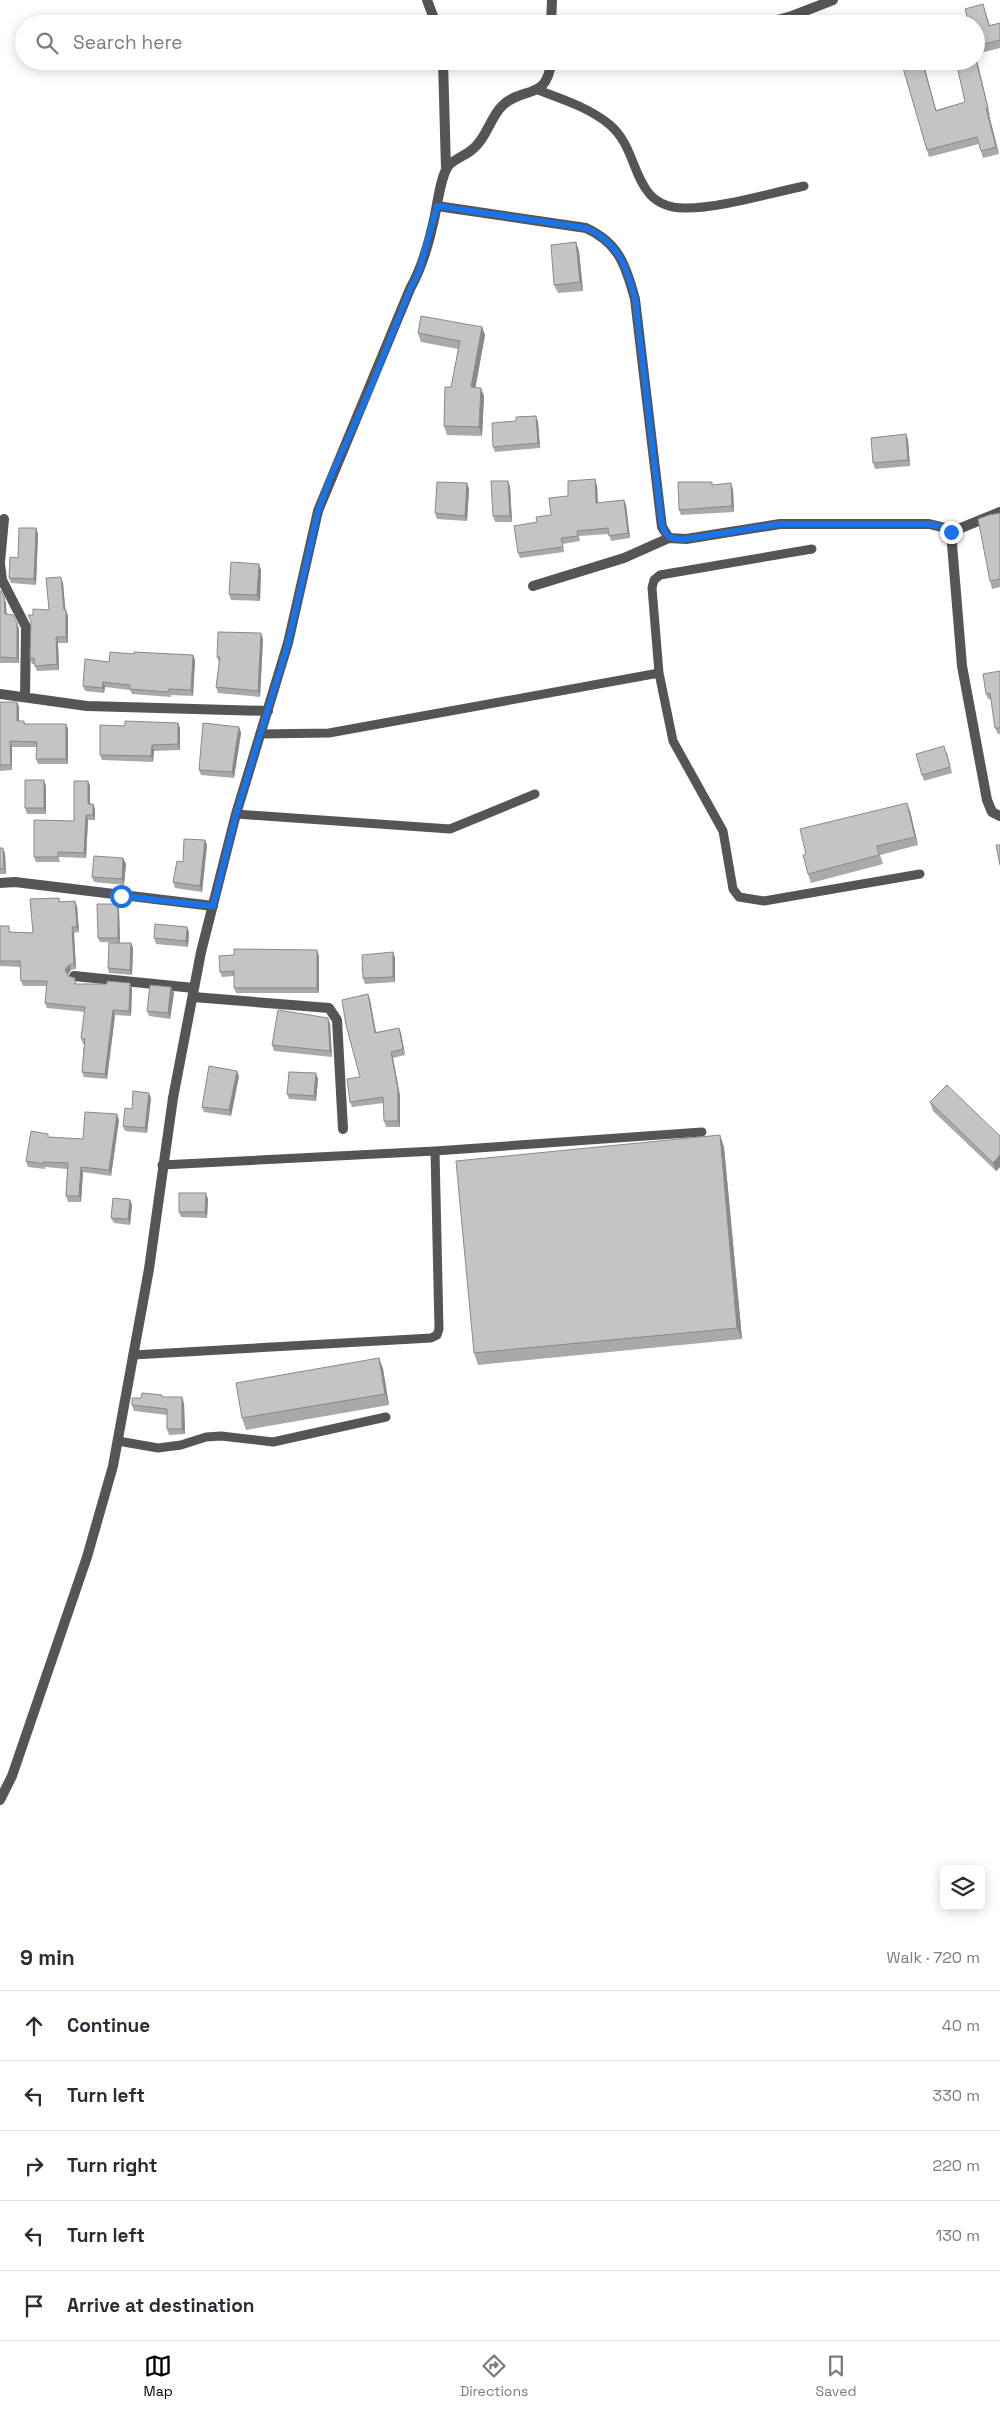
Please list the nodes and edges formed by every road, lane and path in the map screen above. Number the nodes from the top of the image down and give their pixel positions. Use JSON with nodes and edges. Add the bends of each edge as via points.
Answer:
{"nodes":[{"id":1,"x":426,"y":0,"type":"edge"},
{"id":2,"x":552,"y":0,"type":"edge"},
{"id":3,"x":833,"y":0,"type":"edge"},
{"id":4,"x":432,"y":15,"type":"edge"},
{"id":5,"x":552,"y":15,"type":"edge"},
{"id":6,"x":795,"y":15,"type":"edge"},
{"id":7,"x":443,"y":70,"type":"edge"},
{"id":8,"x":550,"y":70,"type":"edge"},
{"id":9,"x":538,"y":90,"type":"junction"},
{"id":10,"x":446,"y":169,"type":"junction"},
{"id":11,"x":804,"y":186,"type":"dead end"},
{"id":12,"x":437,"y":206,"type":"junction"},
{"id":13,"x":1000,"y":512,"type":"edge"},
{"id":14,"x":4,"y":519,"type":"dead end"},
{"id":15,"x":951,"y":532,"type":"junction"},
{"id":16,"x":669,"y":538,"type":"junction"},
{"id":17,"x":812,"y":550,"type":"dead end"},
{"id":18,"x":0,"y":563,"type":"edge"},
{"id":19,"x":533,"y":586,"type":"dead end"},
{"id":20,"x":658,"y":673,"type":"junction"},
{"id":21,"x":0,"y":694,"type":"edge"},
{"id":22,"x":25,"y":697,"type":"junction"},
{"id":23,"x":268,"y":711,"type":"junction"},
{"id":24,"x":260,"y":734,"type":"junction"},
{"id":25,"x":535,"y":794,"type":"dead end"},
{"id":26,"x":236,"y":814,"type":"junction"},
{"id":27,"x":1000,"y":816,"type":"edge"},
{"id":28,"x":920,"y":874,"type":"dead end"},
{"id":29,"x":0,"y":882,"type":"edge"},
{"id":30,"x":213,"y":906,"type":"junction"},
{"id":31,"x":74,"y":976,"type":"edge"},
{"id":32,"x":193,"y":992,"type":"junction"},
{"id":33,"x":343,"y":1129,"type":"dead end"},
{"id":34,"x":702,"y":1132,"type":"dead end"},
{"id":35,"x":435,"y":1151,"type":"junction"},
{"id":36,"x":162,"y":1165,"type":"junction"},
{"id":37,"x":133,"y":1355,"type":"junction"},
{"id":38,"x":386,"y":1417,"type":"dead end"},
{"id":39,"x":118,"y":1441,"type":"junction"},
{"id":40,"x":0,"y":1800,"type":"edge"}],
"edges":[{"from":1,"to":4,"type":"street"},
{"from":2,"to":5,"type":"street"},
{"from":3,"to":6,"type":"street"},
{"from":7,"to":10,"type":"street"},
{"from":8,"to":9,"type":"street"},
{"from":9,"to":10,"type":"street","via":[[502,106],[474,148]]},
{"from":9,"to":11,"type":"lane","via":[[578,106],[611,125],[625,143],[648,195],[662,203],[683,208],[718,204]]},
{"from":10,"to":12,"type":"street"},
{"from":12,"to":16,"type":"street","via":[[586,228],[601,235],[615,249],[624,264],[635,299],[661,520]]},
{"from":12,"to":23,"type":"street","via":[[419,271],[318,511],[288,643]]},
{"from":13,"to":15,"type":"street"},
{"from":14,"to":18,"type":"street"},
{"from":15,"to":16,"type":"street","via":[[929,524],[790,524],[686,539]]},
{"from":15,"to":27,"type":"street","via":[[962,666],[987,800],[992,812]]},
{"from":16,"to":19,"type":"street","via":[[624,558]]},
{"from":17,"to":20,"type":"lane","via":[[660,575],[652,588]]},
{"from":18,"to":22,"type":"street","via":[[2,580],[26,627]]},
{"from":20,"to":24,"type":"lane","via":[[329,733]]},
{"from":20,"to":28,"type":"lane","via":[[673,741],[723,831],[733,889],[739,897],[764,901]]},
{"from":21,"to":22,"type":"street"},
{"from":22,"to":23,"type":"street","via":[[87,706]]},
{"from":23,"to":24,"type":"street"},
{"from":24,"to":26,"type":"street"},
{"from":25,"to":26,"type":"lane","via":[[450,829]]},
{"from":26,"to":30,"type":"street"},
{"from":29,"to":30,"type":"street"},
{"from":30,"to":32,"type":"street"},
{"from":31,"to":32,"type":"street"},
{"from":32,"to":33,"type":"street","via":[[329,1008],[337,1020]]},
{"from":32,"to":36,"type":"street"},
{"from":34,"to":35,"type":"lane"},
{"from":35,"to":36,"type":"lane"},
{"from":35,"to":37,"type":"lane","via":[[437,1335],[431,1338]]},
{"from":36,"to":37,"type":"street","via":[[149,1269]]},
{"from":37,"to":39,"type":"street"},
{"from":38,"to":39,"type":"lane","via":[[273,1442],[221,1436],[158,1448]]},
{"from":39,"to":40,"type":"street","via":[[88,1556],[12,1776]]}]}
